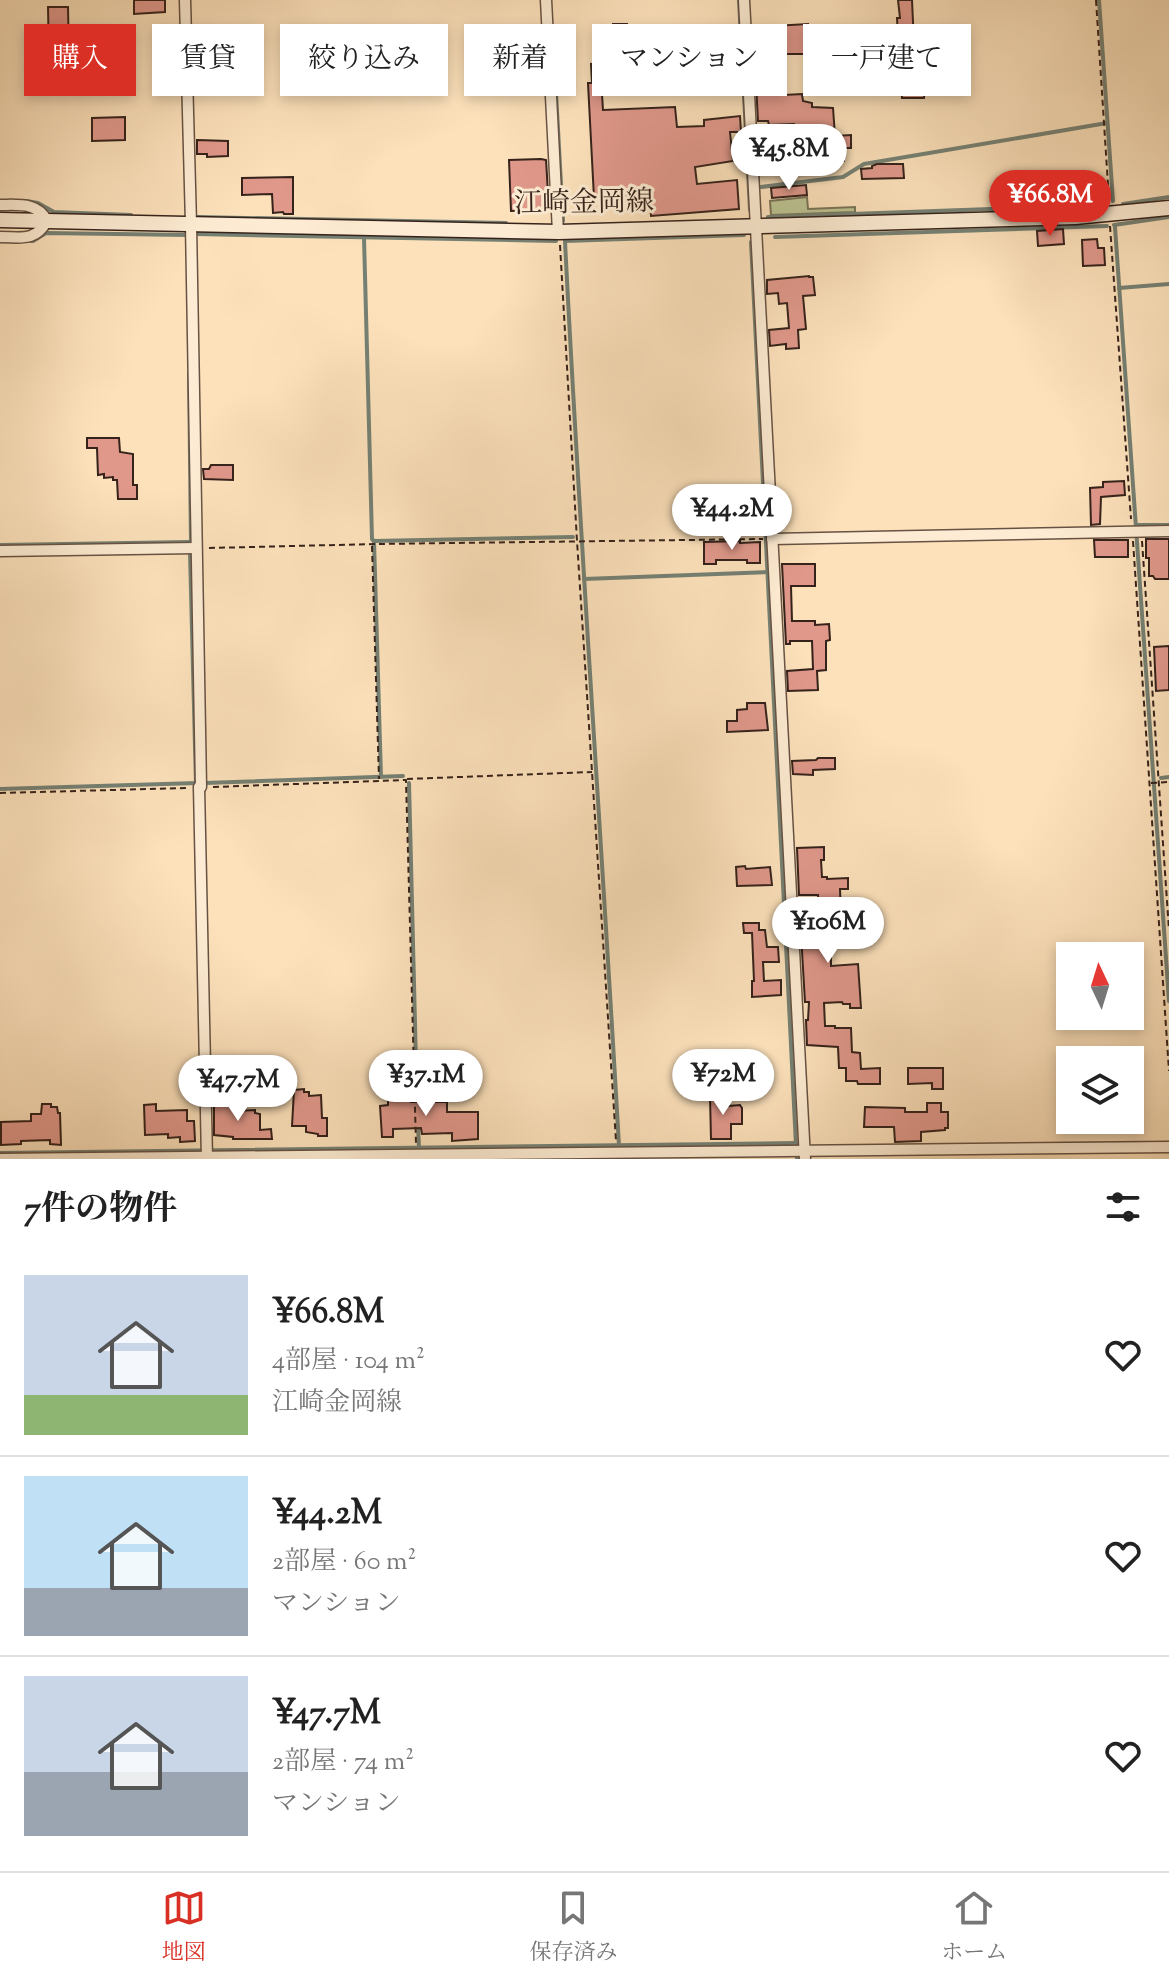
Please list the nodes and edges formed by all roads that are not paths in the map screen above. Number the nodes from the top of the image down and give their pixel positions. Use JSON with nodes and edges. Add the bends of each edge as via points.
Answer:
{"nodes":[{"id":1,"x":185,"y":0,"type":"edge"},
{"id":2,"x":546,"y":0,"type":"edge"},
{"id":3,"x":744,"y":0,"type":"edge"},
{"id":4,"x":0,"y":205,"type":"edge"},
{"id":5,"x":1169,"y":208,"type":"edge"},
{"id":6,"x":0,"y":220,"type":"edge"},
{"id":7,"x":47,"y":221,"type":"junction"},
{"id":8,"x":191,"y":224,"type":"junction"},
{"id":9,"x":755,"y":226,"type":"junction"},
{"id":10,"x":558,"y":232,"type":"junction"},
{"id":11,"x":0,"y":237,"type":"edge"},
{"id":12,"x":1169,"y":531,"type":"edge"},
{"id":13,"x":768,"y":539,"type":"junction"},
{"id":14,"x":196,"y":548,"type":"junction"},
{"id":15,"x":0,"y":551,"type":"edge"},
{"id":16,"x":1169,"y":1147,"type":"edge"},
{"id":17,"x":207,"y":1154,"type":"edge"},
{"id":18,"x":805,"y":1155,"type":"edge"},
{"id":19,"x":0,"y":1159,"type":"edge"}],
"edges":[{"from":1,"to":8,"type":"street"},
{"from":2,"to":10,"type":"street"},
{"from":3,"to":9,"type":"street"},
{"from":4,"to":7,"type":"street","via":[[36,207]]},
{"from":5,"to":9,"type":"main road","name":"江崎金岡線","via":[[1075,217]]},
{"from":6,"to":7,"type":"main road","name":"江崎金岡線"},
{"from":7,"to":8,"type":"main road","name":"江崎金岡線"},
{"from":7,"to":11,"type":"street","via":[[31,237]]},
{"from":8,"to":10,"type":"main road","name":"江崎金岡線"},
{"from":8,"to":14,"type":"street"},
{"from":9,"to":10,"type":"main road","name":"江崎金岡線"},
{"from":9,"to":13,"type":"street"},
{"from":12,"to":13,"type":"street"},
{"from":13,"to":18,"type":"street"},
{"from":14,"to":15,"type":"street"},
{"from":14,"to":17,"type":"street"},
{"from":16,"to":18,"type":"street"},
{"from":17,"to":18,"type":"street"},
{"from":17,"to":19,"type":"street"}]}
